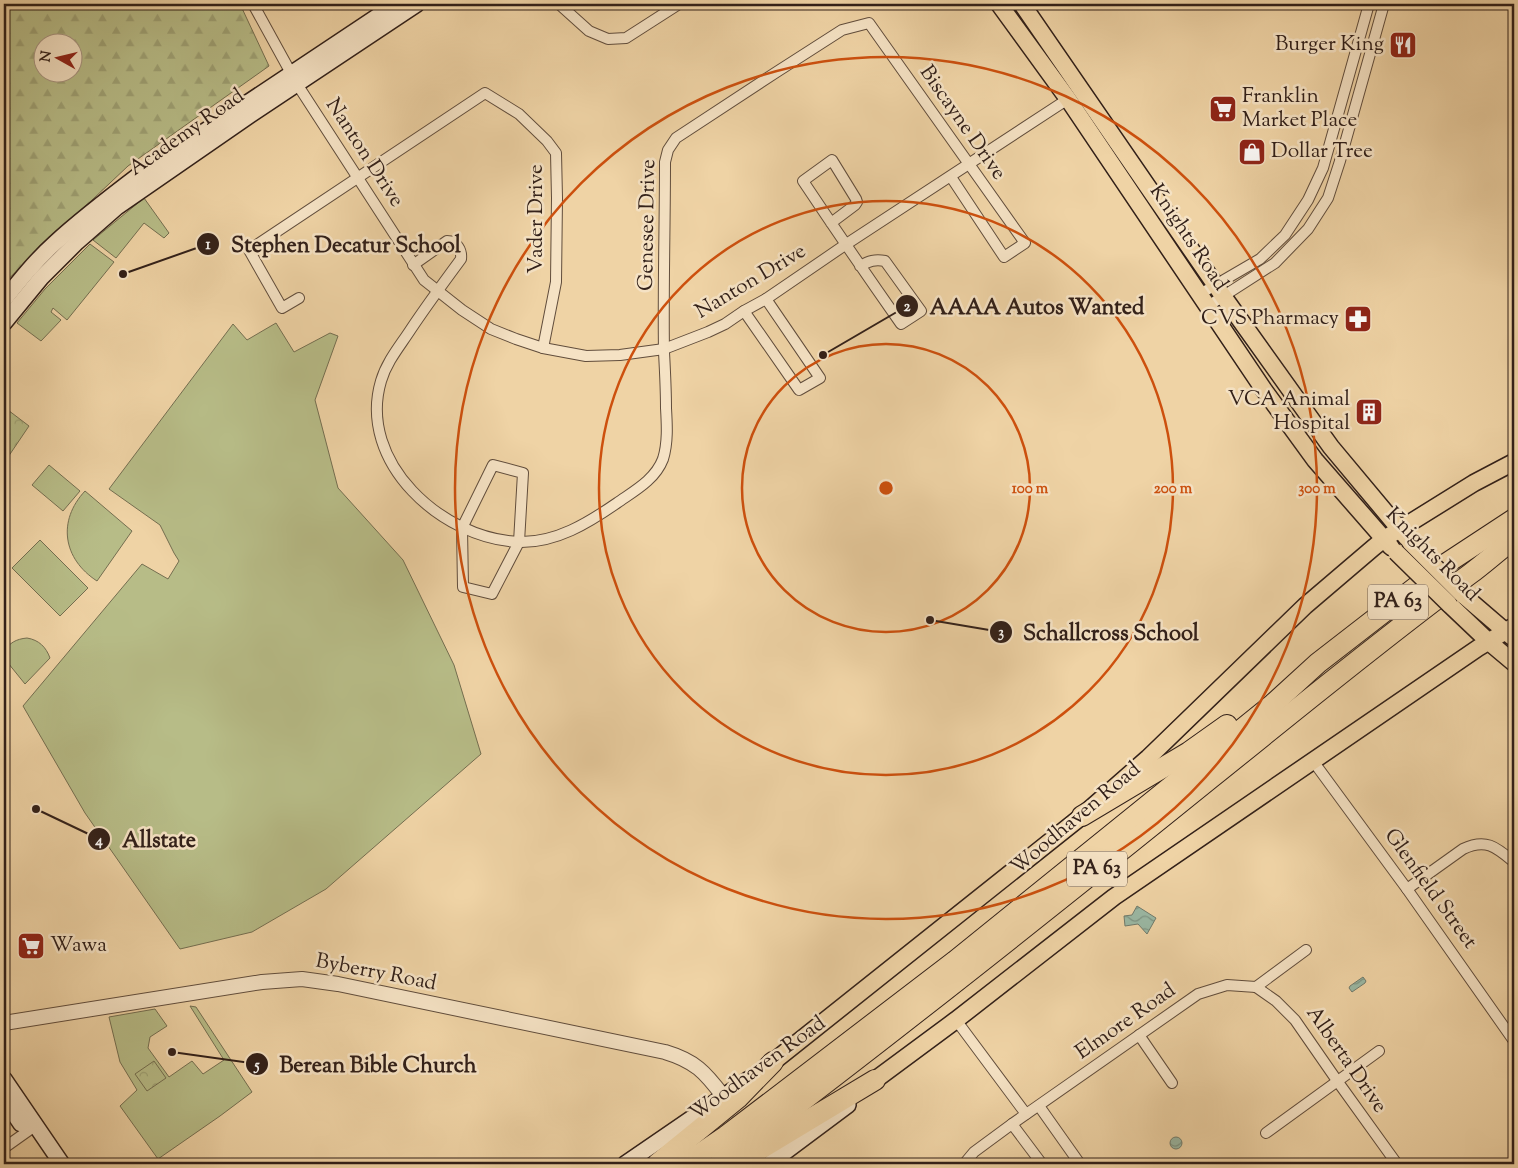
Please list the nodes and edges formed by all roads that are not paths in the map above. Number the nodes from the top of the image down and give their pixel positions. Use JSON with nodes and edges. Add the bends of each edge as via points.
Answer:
{"nodes":[{"id":1,"x":253,"y":4,"type":"edge"},
{"id":2,"x":396,"y":4,"type":"edge"},
{"id":3,"x":417,"y":4,"type":"edge"},
{"id":4,"x":559,"y":4,"type":"edge"},
{"id":5,"x":679,"y":4,"type":"edge"},
{"id":6,"x":999,"y":4,"type":"edge"},
{"id":7,"x":1022,"y":4,"type":"edge"},
{"id":8,"x":1369,"y":4,"type":"edge"},
{"id":9,"x":1384,"y":4,"type":"edge"},
{"id":10,"x":872,"y":26,"type":"joint"},
{"id":11,"x":294,"y":79,"type":"junction"},
{"id":12,"x":1068,"y":99,"type":"junction"},
{"id":13,"x":968,"y":164,"type":"junction"},
{"id":14,"x":951,"y":177,"type":"junction"},
{"id":15,"x":358,"y":178,"type":"junction"},
{"id":16,"x":831,"y":223,"type":"junction"},
{"id":17,"x":845,"y":245,"type":"junction"},
{"id":18,"x":414,"y":265,"type":"junction"},
{"id":19,"x":860,"y":266,"type":"junction"},
{"id":20,"x":437,"y":291,"type":"junction"},
{"id":21,"x":1219,"y":291,"type":"junction"},
{"id":22,"x":299,"y":298,"type":"dead end"},
{"id":23,"x":766,"y":299,"type":"junction"},
{"id":24,"x":4,"y":300,"type":"edge"},
{"id":25,"x":1204,"y":300,"type":"junction"},
{"id":26,"x":744,"y":311,"type":"junction"},
{"id":27,"x":5,"y":320,"type":"edge"},
{"id":28,"x":543,"y":348,"type":"junction"},
{"id":29,"x":664,"y":349,"type":"junction"},
{"id":30,"x":1514,"y":462,"type":"edge"},
{"id":31,"x":1514,"y":519,"type":"edge"},
{"id":32,"x":462,"y":528,"type":"junction"},
{"id":33,"x":1405,"y":536,"type":"junction"},
{"id":34,"x":1384,"y":539,"type":"junction"},
{"id":35,"x":1514,"y":539,"type":"edge"},
{"id":36,"x":519,"y":542,"type":"junction"},
{"id":37,"x":1514,"y":550,"type":"edge"},
{"id":38,"x":1473,"y":572,"type":"junction"},
{"id":39,"x":1511,"y":632,"type":"edge"},
{"id":40,"x":1488,"y":642,"type":"junction"},
{"id":41,"x":1318,"y":663,"type":"junction"},
{"id":42,"x":1514,"y":663,"type":"edge"},
{"id":43,"x":1313,"y":761,"type":"junction"},
{"id":44,"x":1082,"y":816,"type":"junction"},
{"id":45,"x":1514,"y":862,"type":"edge"},
{"id":46,"x":1407,"y":889,"type":"junction"},
{"id":47,"x":1306,"y":950,"type":"dead end"},
{"id":48,"x":1256,"y":987,"type":"junction"},
{"id":49,"x":956,"y":1020,"type":"junction"},
{"id":50,"x":4,"y":1023,"type":"edge"},
{"id":51,"x":1139,"y":1035,"type":"junction"},
{"id":52,"x":1514,"y":1041,"type":"edge"},
{"id":53,"x":1379,"y":1051,"type":"dead end"},
{"id":54,"x":773,"y":1062,"type":"junction"},
{"id":55,"x":4,"y":1079,"type":"edge"},
{"id":56,"x":875,"y":1080,"type":"junction"},
{"id":57,"x":1338,"y":1082,"type":"junction"},
{"id":58,"x":1172,"y":1083,"type":"dead end"},
{"id":59,"x":723,"y":1096,"type":"junction"},
{"id":60,"x":4,"y":1099,"type":"edge"},
{"id":61,"x":1040,"y":1106,"type":"junction"},
{"id":62,"x":1026,"y":1114,"type":"junction"},
{"id":63,"x":1012,"y":1124,"type":"junction"},
{"id":64,"x":31,"y":1129,"type":"junction"},
{"id":65,"x":1266,"y":1133,"type":"dead end"},
{"id":66,"x":4,"y":1148,"type":"edge"},
{"id":67,"x":49,"y":1164,"type":"edge"},
{"id":68,"x":62,"y":1164,"type":"edge"},
{"id":69,"x":625,"y":1164,"type":"edge"},
{"id":70,"x":657,"y":1164,"type":"edge"},
{"id":71,"x":685,"y":1164,"type":"edge"},
{"id":72,"x":720,"y":1164,"type":"edge"},
{"id":73,"x":735,"y":1164,"type":"edge"},
{"id":74,"x":769,"y":1164,"type":"edge"},
{"id":75,"x":964,"y":1164,"type":"edge"},
{"id":76,"x":1042,"y":1164,"type":"edge"},
{"id":77,"x":1080,"y":1164,"type":"edge"},
{"id":78,"x":1398,"y":1164,"type":"edge"}],
"edges":[{"from":1,"to":11,"type":"street","name":"Nanton Drive"},
{"from":2,"to":11,"type":"main road","name":"Academy Road"},
{"from":3,"to":11,"type":"main road","name":"Academy Road"},
{"from":4,"to":5,"type":"street","via":[[589,31],[608,39],[626,38]]},
{"from":6,"to":12,"type":"main road","name":"Knights Road"},
{"from":7,"to":21,"type":"main road","name":"Knights Road"},
{"from":8,"to":21,"type":"street","via":[[1324,168],[1308,200],[1284,235],[1260,259]]},
{"from":9,"to":21,"type":"street","via":[[1328,198],[1308,230],[1275,263]]},
{"from":10,"to":13,"type":"street","name":"Biscayne Drive"},
{"from":10,"to":29,"type":"street","name":"Genesee Drive","via":[[870,22],[842,30],[676,138],[668,150],[665,162]]},
{"from":11,"to":15,"type":"street","name":"Nanton Drive"},
{"from":11,"to":24,"type":"main road","name":"Academy Road","via":[[138,175],[54,244]]},
{"from":11,"to":27,"type":"main road","name":"Academy Road","via":[[118,207],[40,278]]},
{"from":12,"to":13,"type":"street","name":"Nanton Drive"},
{"from":12,"to":25,"type":"main road","name":"Knights Road"},
{"from":13,"to":14,"type":"street","name":"Nanton Drive"},
{"from":13,"to":14,"type":"street","name":"Biscayne Drive","via":[[1025,243],[1004,257]]},
{"from":14,"to":17,"type":"street","name":"Nanton Drive"},
{"from":15,"to":18,"type":"street","name":"Nanton Drive"},
{"from":15,"to":22,"type":"street","via":[[249,250],[282,308]]},
{"from":15,"to":28,"type":"street","name":"Vader Drive","via":[[485,93],[519,114],[556,153],[556,282]]},
{"from":16,"to":16,"type":"street","via":[[803,180],[832,160],[857,202]]},
{"from":16,"to":17,"type":"street"},
{"from":17,"to":19,"type":"street"},
{"from":17,"to":23,"type":"street","name":"Nanton Drive"},
{"from":18,"to":20,"type":"street","name":"Nanton Drive"},
{"from":18,"to":20,"type":"street","name":"Genesee Drive","via":[[447,241],[456,244],[462,259]]},
{"from":19,"to":19,"type":"street","via":[[876,259],[885,261],[922,311],[901,324]]},
{"from":20,"to":28,"type":"street","name":"Nanton Drive","via":[[491,329]]},
{"from":20,"to":32,"type":"street","name":"Genesee Drive","via":[[386,366],[380,384],[378,425],[383,445],[397,472],[434,511]]},
{"from":21,"to":25,"type":"street"},
{"from":21,"to":33,"type":"main road","name":"Knights Road","via":[[1331,447]]},
{"from":23,"to":26,"type":"street","name":"Nanton Drive"},
{"from":23,"to":26,"type":"street","via":[[820,378],[799,390]]},
{"from":25,"to":34,"type":"main road","name":"Knights Road","via":[[1315,460]]},
{"from":26,"to":29,"type":"street","name":"Nanton Drive","via":[[726,324]]},
{"from":28,"to":29,"type":"street","name":"Nanton Drive","via":[[586,356],[620,356]]},
{"from":29,"to":36,"type":"street","name":"Genesee Drive","via":[[667,437],[663,456],[651,478],[568,533]]},
{"from":30,"to":33,"type":"main road","name":"Woodhaven Road","via":[[1474,483]]},
{"from":31,"to":41,"type":"highway","name":"Woodhaven Road","number":"PA 63","via":[[1447,563]]},
{"from":32,"to":36,"type":"street","name":"Genesee Drive"},
{"from":32,"to":36,"type":"street","via":[[463,587],[482,592],[492,594]]},
{"from":32,"to":36,"type":"street","via":[[493,465],[523,473]]},
{"from":33,"to":34,"type":"main road","name":"Woodhaven Road"},
{"from":33,"to":39,"type":"main road","name":"Knights Road","bridge":true,"via":[[1463,595]]},
{"from":34,"to":40,"type":"main road","name":"Knights Road","bridge":true},
{"from":34,"to":44,"type":"main road","name":"Woodhaven Road","via":[[1305,606],[1148,758]]},
{"from":35,"to":38,"type":"highway","number":"PA 63"},
{"from":37,"to":38,"type":"highway"},
{"from":38,"to":72,"type":"highway","number":"PA 63","via":[[1353,663],[966,974]]},
{"from":39,"to":40,"type":"main road"},
{"from":40,"to":42,"type":"main road","name":"Knights Road"},
{"from":40,"to":43,"type":"main road"},
{"from":41,"to":44,"type":"highway","via":[[1189,752]]},
{"from":41,"to":71,"type":"highway","name":"Woodhaven Road","number":"PA 63","via":[[1273,704],[955,961]]},
{"from":43,"to":46,"type":"street","name":"Glenfield Street"},
{"from":43,"to":49,"type":"main road","via":[[1100,906]]},
{"from":44,"to":54,"type":"main road","name":"Woodhaven Road"},
{"from":45,"to":46,"type":"street","via":[[1488,844],[1472,845]]},
{"from":46,"to":52,"type":"street","name":"Glenfield Street"},
{"from":47,"to":48,"type":"street"},
{"from":48,"to":51,"type":"street","name":"Elmore Road","via":[[1227,985],[1198,994]]},
{"from":48,"to":57,"type":"street","name":"Alberta Drive","via":[[1296,1020]]},
{"from":49,"to":56,"type":"main road"},
{"from":49,"to":62,"type":"street"},
{"from":50,"to":59,"type":"street","name":"Byberry Road","via":[[262,982],[302,979],[665,1052],[699,1067]]},
{"from":51,"to":58,"type":"street"},
{"from":51,"to":61,"type":"street","name":"Elmore Road"},
{"from":53,"to":57,"type":"street"},
{"from":54,"to":59,"type":"main road","name":"Woodhaven Road"},
{"from":54,"to":70,"type":"highway","via":[[738,1098]]},
{"from":55,"to":64,"type":"main road"},
{"from":56,"to":73,"type":"highway"},
{"from":56,"to":74,"type":"main road","via":[[845,1108]]},
{"from":57,"to":65,"type":"street"},
{"from":57,"to":78,"type":"street","name":"Alberta Drive"},
{"from":59,"to":69,"type":"main road","name":"Woodhaven Road"},
{"from":60,"to":64,"type":"main road"},
{"from":61,"to":62,"type":"street","name":"Elmore Road"},
{"from":61,"to":77,"type":"street"},
{"from":62,"to":63,"type":"street","name":"Elmore Road"},
{"from":63,"to":75,"type":"street","name":"Elmore Road","via":[[974,1152]]},
{"from":63,"to":76,"type":"street"},
{"from":64,"to":66,"type":"street"},
{"from":64,"to":67,"type":"main road"},
{"from":64,"to":68,"type":"main road"}]}
